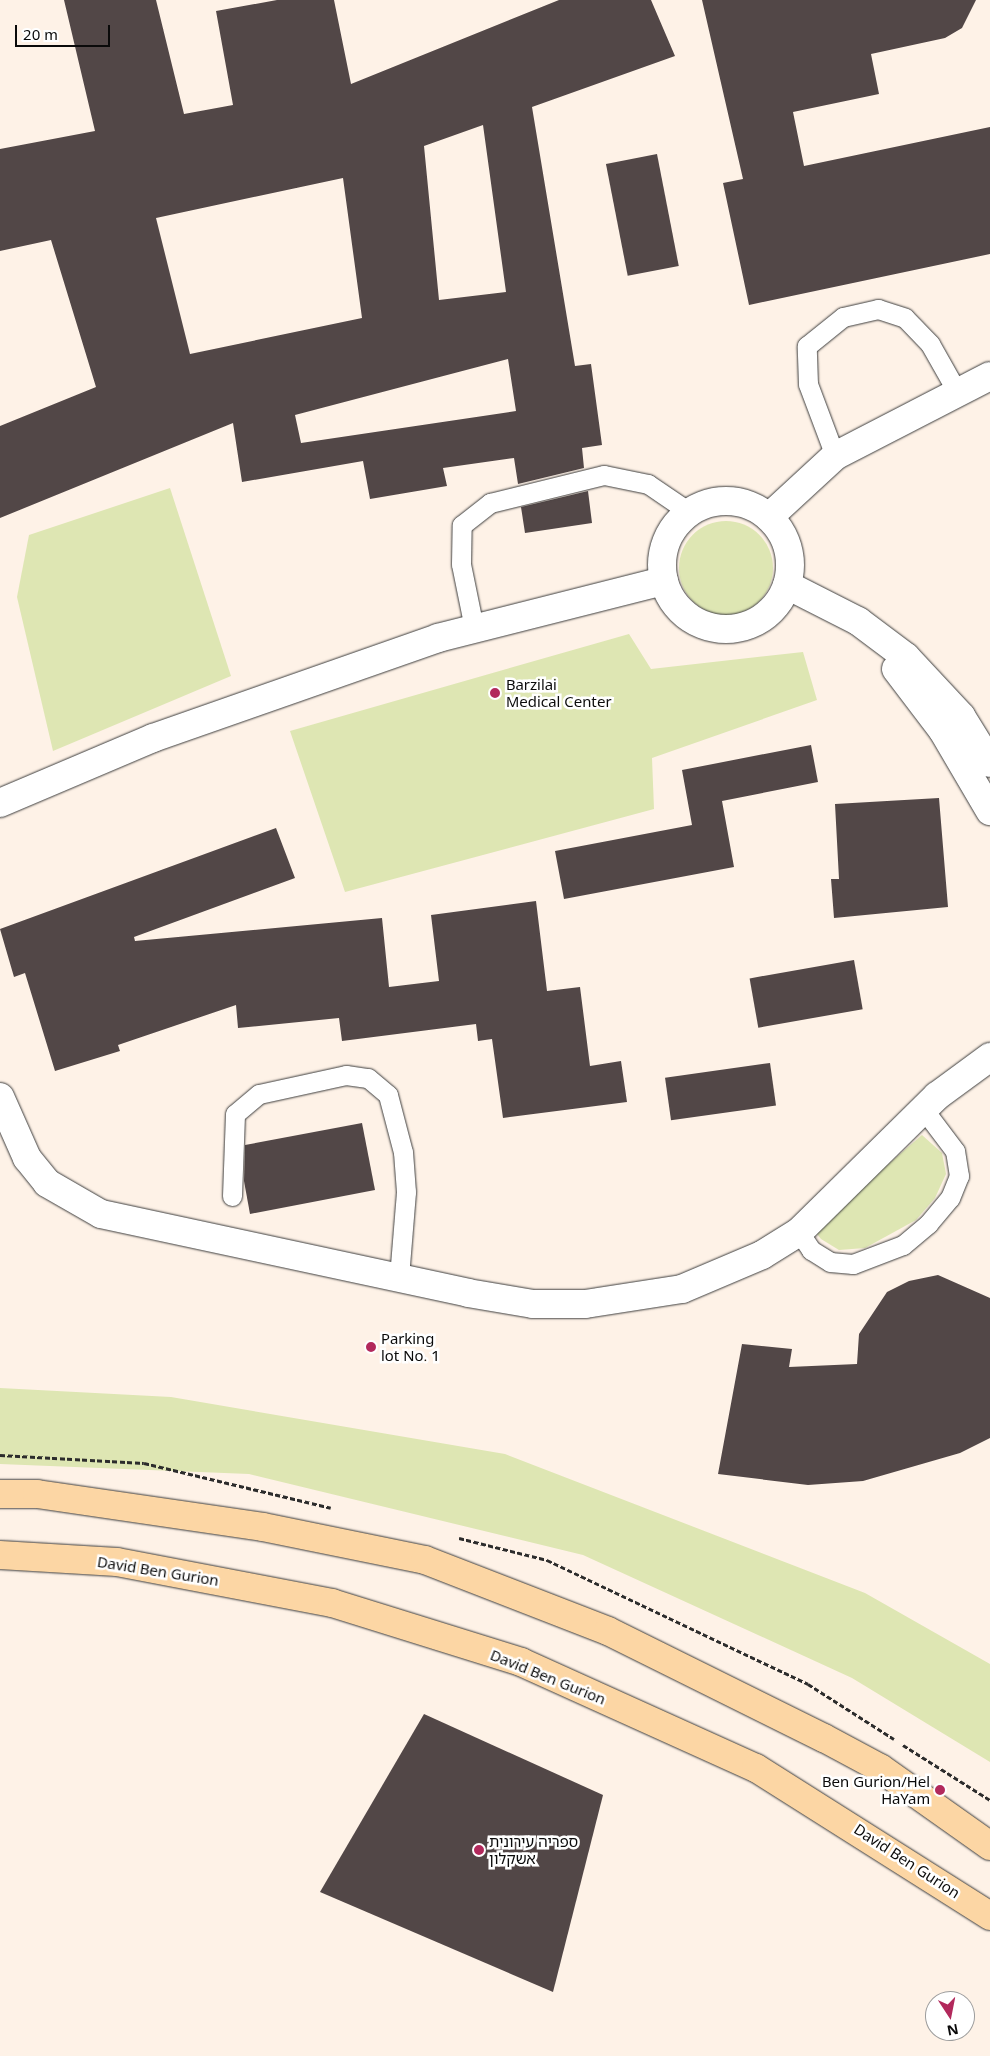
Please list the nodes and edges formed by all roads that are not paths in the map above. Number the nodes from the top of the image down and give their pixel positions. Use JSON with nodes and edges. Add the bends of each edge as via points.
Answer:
{"nodes":[{"id":1,"x":990,"y":376,"type":"edge"},
{"id":2,"x":956,"y":390,"type":"junction"},
{"id":3,"x":834,"y":456,"type":"junction"},
{"id":4,"x":690,"y":512,"type":"junction"},
{"id":5,"x":769,"y":517,"type":"junction"},
{"id":6,"x":664,"y":582,"type":"junction"},
{"id":7,"x":788,"y":585,"type":"junction"},
{"id":8,"x":858,"y":621,"type":"junction"},
{"id":9,"x":474,"y":628,"type":"junction"},
{"id":10,"x":990,"y":763,"type":"edge"},
{"id":11,"x":0,"y":803,"type":"edge"},
{"id":12,"x":990,"y":811,"type":"edge"},
{"id":13,"x":990,"y":1057,"type":"edge"},
{"id":14,"x":0,"y":1097,"type":"edge"},
{"id":15,"x":924,"y":1110,"type":"junction"},
{"id":16,"x":232,"y":1196,"type":"dead end"},
{"id":17,"x":799,"y":1232,"type":"junction"},
{"id":18,"x":399,"y":1277,"type":"junction"},
{"id":19,"x":0,"y":1494,"type":"edge"},
{"id":20,"x":0,"y":1555,"type":"edge"},
{"id":21,"x":990,"y":1846,"type":"edge"},
{"id":22,"x":990,"y":1916,"type":"edge"}],
"edges":[{"from":1,"to":2,"type":"street"},
{"from":2,"to":3,"type":"street"},
{"from":2,"to":3,"type":"lane","via":[[930,344],[905,318],[878,309],[843,317],[807,346],[808,384]]},
{"from":3,"to":5,"type":"street"},
{"from":4,"to":5,"type":"street","via":[[722,501],[738,502]]},
{"from":4,"to":6,"type":"street","via":[[666,543]]},
{"from":4,"to":9,"type":"lane","via":[[648,484],[604,475],[490,503],[462,525],[460,564]]},
{"from":5,"to":7,"type":"street","via":[[779,528],[790,555]]},
{"from":6,"to":7,"type":"street","via":[[687,616],[724,629],[763,617],[778,603]]},
{"from":6,"to":9,"type":"street"},
{"from":7,"to":8,"type":"street"},
{"from":8,"to":10,"type":"street","via":[[906,657],[961,716]]},
{"from":8,"to":12,"type":"street","via":[[943,732]]},
{"from":9,"to":11,"type":"street","via":[[153,738]]},
{"from":13,"to":15,"type":"street"},
{"from":14,"to":18,"type":"street","via":[[27,1158],[47,1182],[101,1214]]},
{"from":15,"to":17,"type":"street"},
{"from":15,"to":17,"type":"lane","via":[[955,1151],[958,1176],[950,1198],[928,1224],[904,1245],[853,1264],[830,1262],[811,1250]]},
{"from":16,"to":18,"type":"lane","via":[[235,1114],[259,1094],[346,1075],[368,1078],[388,1095],[403,1152],[406,1192]]},
{"from":17,"to":18,"type":"street","via":[[723,1273],[682,1289],[632,1299],[533,1304]]},
{"from":19,"to":21,"type":"main road","via":[[37,1494],[263,1527],[425,1560],[608,1631],[816,1734],[880,1768]]},
{"from":20,"to":22,"type":"main road","name":"David Ben Gurion","via":[[117,1562],[332,1603],[521,1662],[756,1768],[926,1871]]}]}
